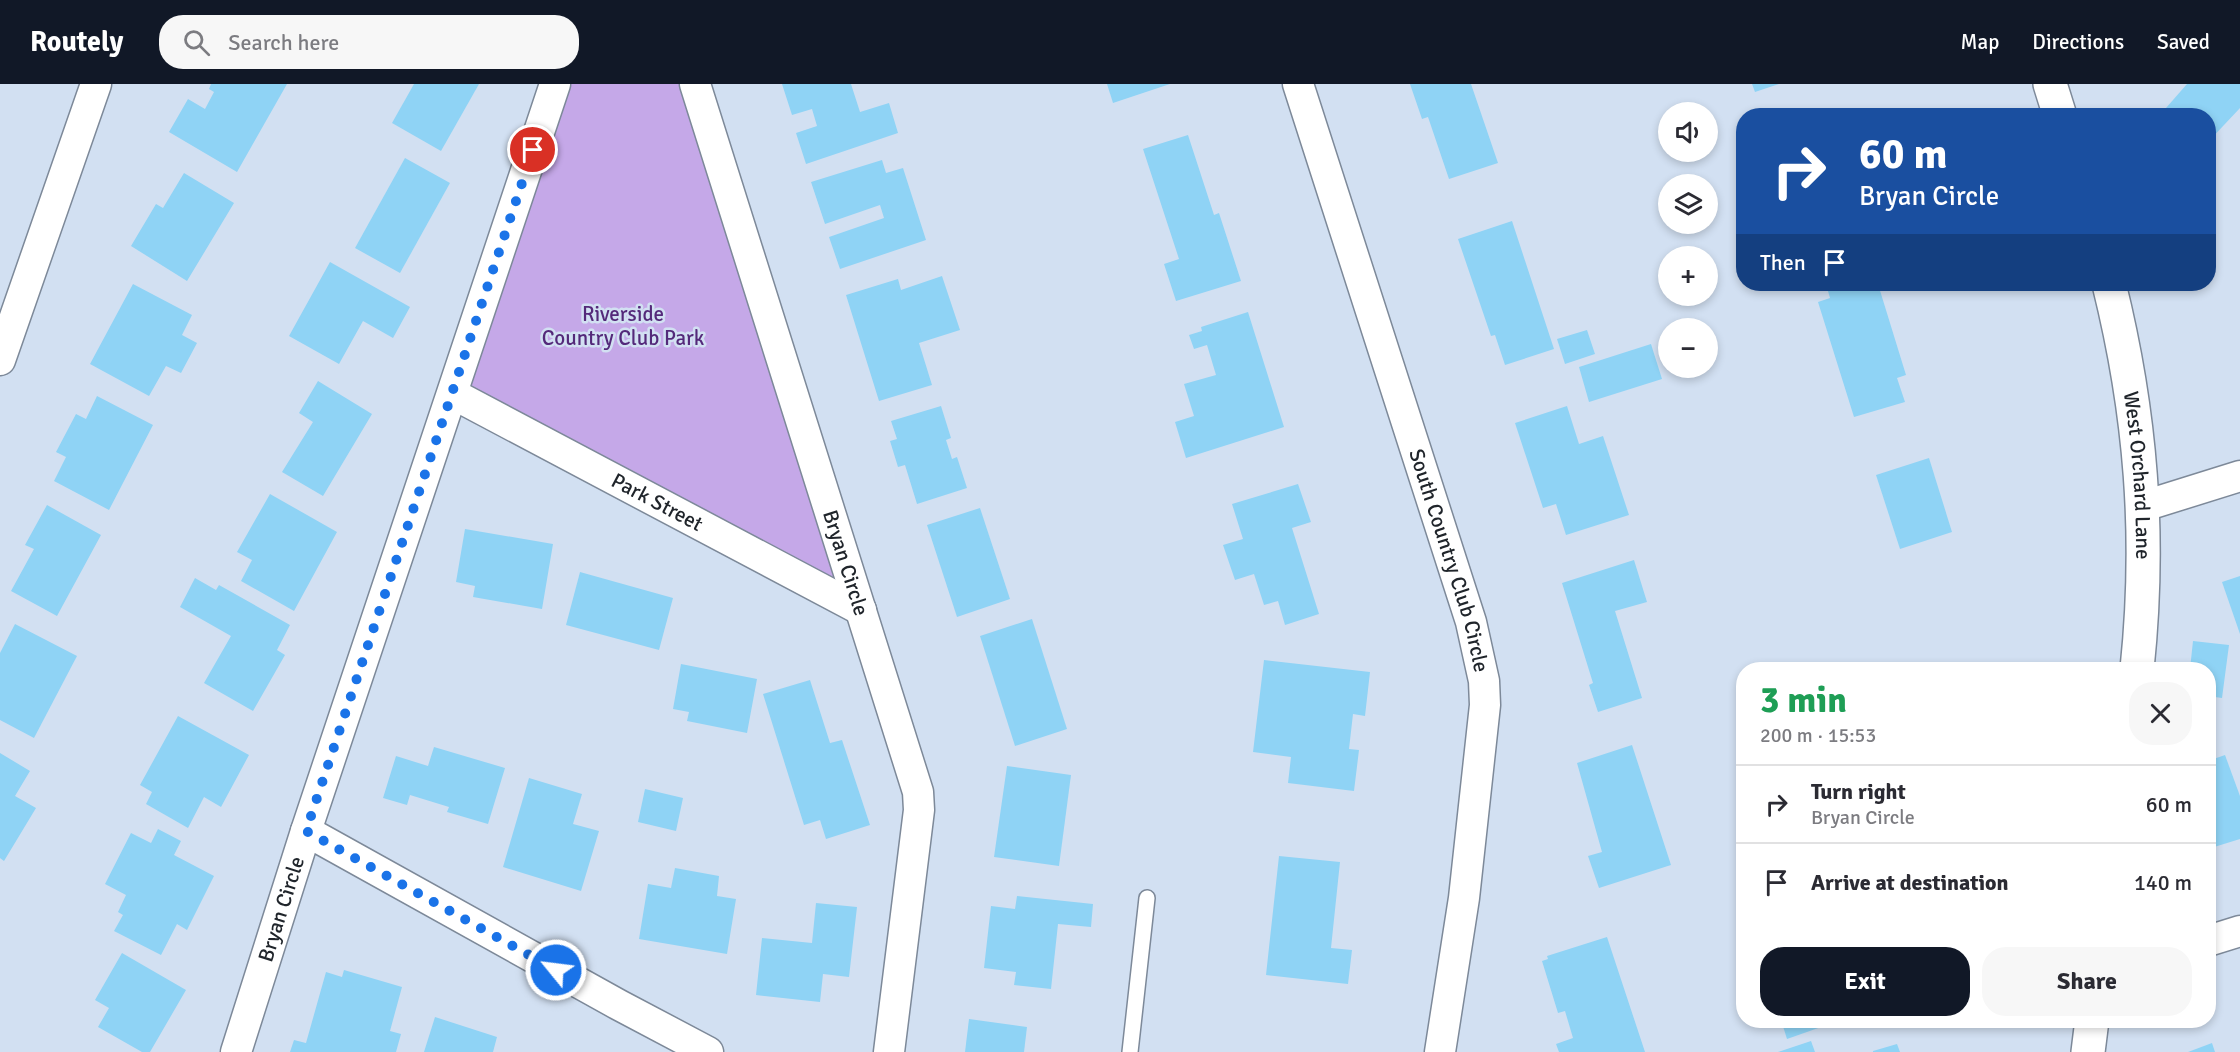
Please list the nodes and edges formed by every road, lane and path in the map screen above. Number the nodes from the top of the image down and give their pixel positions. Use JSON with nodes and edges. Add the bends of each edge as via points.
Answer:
{"nodes":[{"id":1,"x":96,"y":84,"type":"edge"},
{"id":2,"x":555,"y":84,"type":"edge"},
{"id":3,"x":695,"y":84,"type":"edge"},
{"id":4,"x":1298,"y":84,"type":"edge"},
{"id":5,"x":2050,"y":84,"type":"edge"},
{"id":6,"x":2058,"y":108,"type":"edge"},
{"id":7,"x":2110,"y":291,"type":"edge"},
{"id":8,"x":0,"y":360,"type":"edge"},
{"id":9,"x":453,"y":394,"type":"junction"},
{"id":10,"x":2240,"y":476,"type":"edge"},
{"id":11,"x":2144,"y":506,"type":"junction"},
{"id":12,"x":861,"y":610,"type":"junction"},
{"id":13,"x":2137,"y":662,"type":"edge"},
{"id":14,"x":306,"y":831,"type":"junction"},
{"id":15,"x":1147,"y":898,"type":"dead end"},
{"id":16,"x":2240,"y":931,"type":"edge"},
{"id":17,"x":2216,"y":938,"type":"edge"},
{"id":18,"x":2091,"y":1028,"type":"edge"},
{"id":19,"x":236,"y":1052,"type":"edge"},
{"id":20,"x":708,"y":1052,"type":"edge"},
{"id":21,"x":889,"y":1052,"type":"edge"},
{"id":22,"x":1130,"y":1052,"type":"edge"},
{"id":23,"x":1440,"y":1052,"type":"edge"},
{"id":24,"x":2088,"y":1052,"type":"edge"}],
"edges":[{"from":1,"to":8,"type":"street"},
{"from":2,"to":9,"type":"street","name":"Bryan Circle"},
{"from":3,"to":12,"type":"street","name":"Bryan Circle"},
{"from":4,"to":23,"type":"street","name":"South Country Club Circle","via":[[1471,622],[1484,681],[1474,820]]},
{"from":5,"to":6,"type":"street"},
{"from":7,"to":11,"type":"street","name":"West Orchard Lane","via":[[2136,414]]},
{"from":9,"to":12,"type":"street","name":"Park Street"},
{"from":9,"to":14,"type":"street","name":"Bryan Circle"},
{"from":10,"to":11,"type":"street"},
{"from":11,"to":13,"type":"street","name":"West Orchard Lane"},
{"from":12,"to":21,"type":"street","name":"Bryan Circle","via":[[918,792]]},
{"from":14,"to":19,"type":"street","name":"Bryan Circle"},
{"from":14,"to":20,"type":"street"},
{"from":15,"to":22,"type":"lane"},
{"from":16,"to":17,"type":"street"},
{"from":18,"to":24,"type":"street"}]}
